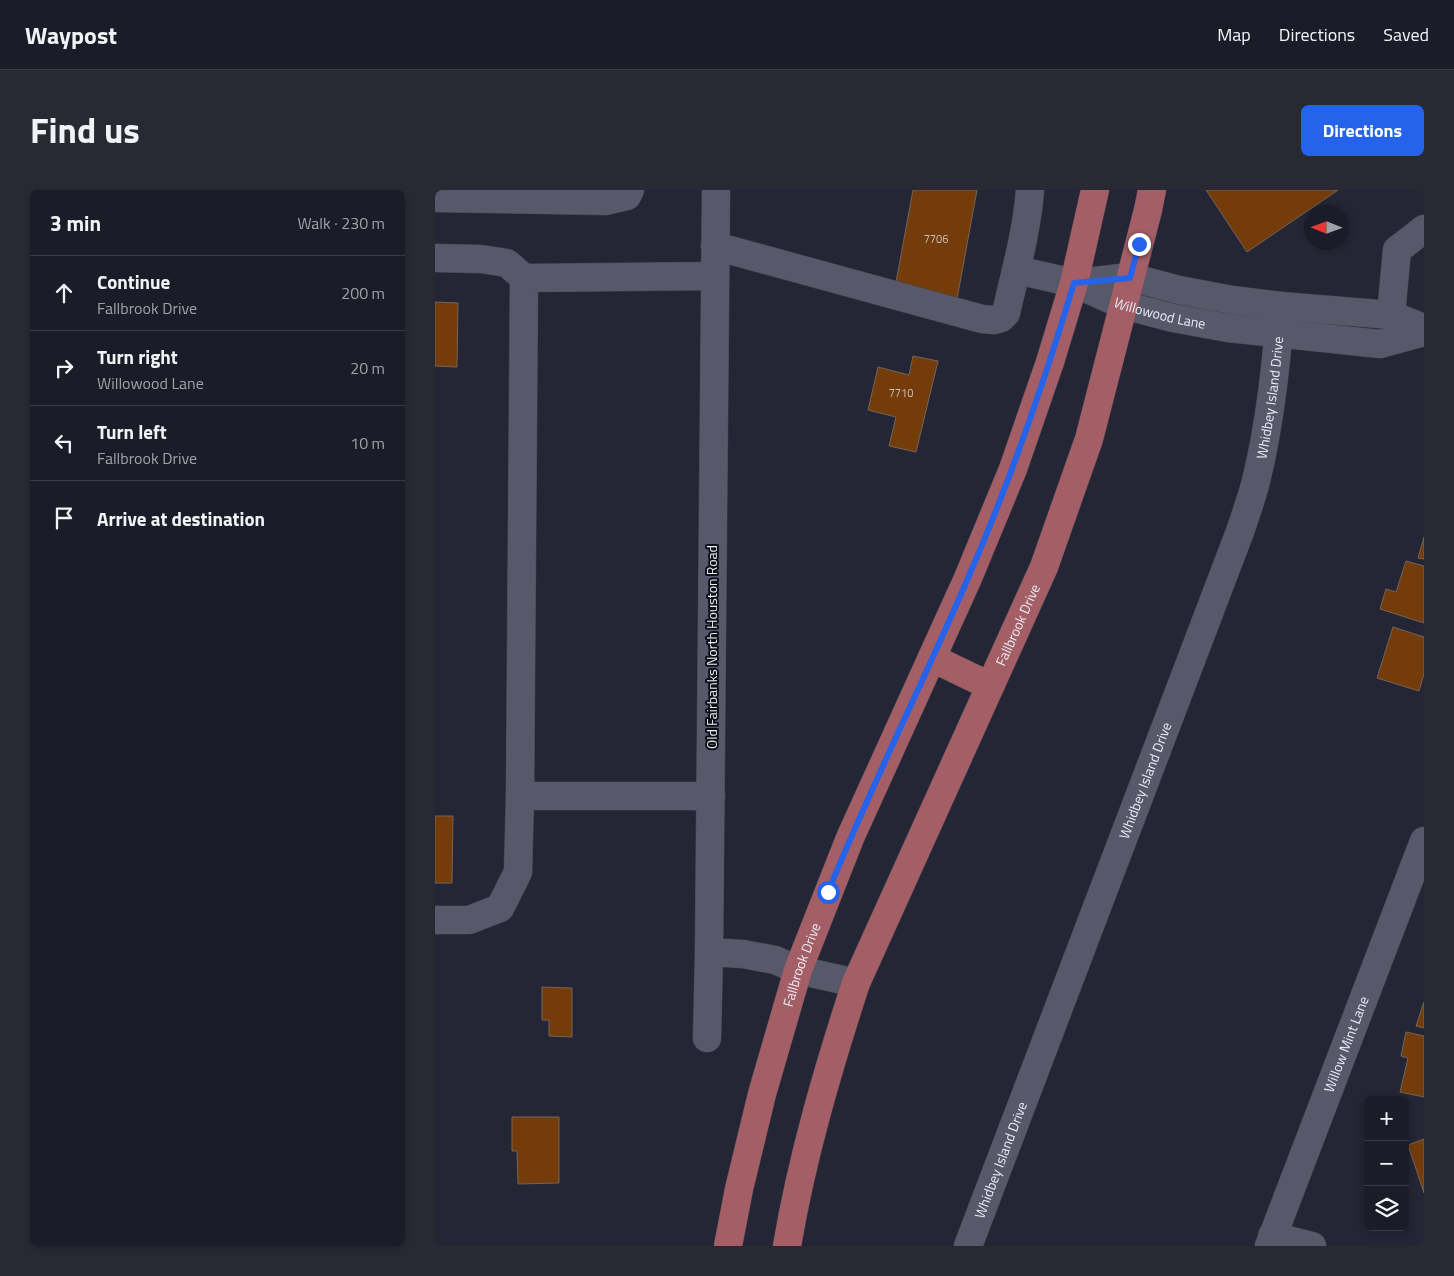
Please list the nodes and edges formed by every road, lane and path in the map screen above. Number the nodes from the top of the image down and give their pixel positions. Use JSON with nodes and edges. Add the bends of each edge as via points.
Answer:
{"nodes":[{"id":1,"x":630,"y":190,"type":"edge"},
{"id":2,"x":716,"y":190,"type":"edge"},
{"id":3,"x":1030,"y":190,"type":"edge"},
{"id":4,"x":1095,"y":190,"type":"edge"},
{"id":5,"x":1152,"y":190,"type":"edge"},
{"id":6,"x":435,"y":198,"type":"edge"},
{"id":7,"x":1424,"y":228,"type":"edge"},
{"id":8,"x":715,"y":246,"type":"junction"},
{"id":9,"x":435,"y":258,"type":"edge"},
{"id":10,"x":1016,"y":270,"type":"junction"},
{"id":11,"x":715,"y":276,"type":"junction"},
{"id":12,"x":524,"y":278,"type":"junction"},
{"id":13,"x":1130,"y":278,"type":"junction"},
{"id":14,"x":1074,"y":283,"type":"junction"},
{"id":15,"x":1123,"y":305,"type":"junction"},
{"id":16,"x":1281,"y":306,"type":"junction"},
{"id":17,"x":1391,"y":315,"type":"junction"},
{"id":18,"x":1424,"y":330,"type":"edge"},
{"id":19,"x":1279,"y":334,"type":"junction"},
{"id":20,"x":932,"y":658,"type":"junction"},
{"id":21,"x":990,"y":686,"type":"junction"},
{"id":22,"x":520,"y":796,"type":"junction"},
{"id":23,"x":711,"y":796,"type":"junction"},
{"id":24,"x":1424,"y":841,"type":"edge"},
{"id":25,"x":435,"y":920,"type":"edge"},
{"id":26,"x":709,"y":952,"type":"junction"},
{"id":27,"x":798,"y":970,"type":"junction"},
{"id":28,"x":856,"y":983,"type":"junction"},
{"id":29,"x":707,"y":1038,"type":"dead end"},
{"id":30,"x":1271,"y":1241,"type":"edge"},
{"id":31,"x":728,"y":1246,"type":"edge"},
{"id":32,"x":787,"y":1246,"type":"edge"},
{"id":33,"x":968,"y":1246,"type":"edge"},
{"id":34,"x":1312,"y":1246,"type":"edge"}],
"edges":[{"from":1,"to":6,"type":"street","via":[[627,196],[606,201]]},
{"from":2,"to":8,"type":"street","name":"Old Fairbanks North Houston Road"},
{"from":3,"to":10,"type":"street"},
{"from":4,"to":14,"type":"main road","name":"Fallbrook Drive"},
{"from":5,"to":13,"type":"main road","name":"Fallbrook Drive"},
{"from":7,"to":17,"type":"street","via":[[1397,250]]},
{"from":8,"to":10,"type":"street","via":[[993,320],[1006,313]]},
{"from":8,"to":11,"type":"street","name":"Old Fairbanks North Houston Road"},
{"from":9,"to":12,"type":"street","via":[[507,263]]},
{"from":10,"to":14,"type":"street"},
{"from":11,"to":12,"type":"street"},
{"from":11,"to":23,"type":"street","name":"Old Fairbanks North Houston Road"},
{"from":12,"to":22,"type":"street"},
{"from":13,"to":14,"type":"street","name":"Willowood Lane"},
{"from":13,"to":15,"type":"main road","name":"Fallbrook Drive"},
{"from":13,"to":16,"type":"street","name":"Willowood Lane","via":[[1232,300]]},
{"from":14,"to":15,"type":"street","name":"Willowood Lane"},
{"from":14,"to":20,"type":"main road","name":"Fallbrook Drive","via":[[1013,469]]},
{"from":15,"to":19,"type":"street","name":"Willowood Lane","via":[[1173,318]]},
{"from":15,"to":21,"type":"main road","name":"Fallbrook Drive","via":[[1089,439],[1044,567]]},
{"from":16,"to":17,"type":"street","name":"Willowood Lane"},
{"from":16,"to":19,"type":"street","name":"Whidbey Island Drive"},
{"from":17,"to":18,"type":"street","name":"Willowood Lane"},
{"from":18,"to":19,"type":"street","name":"Willowood Lane","via":[[1381,344]]},
{"from":19,"to":33,"type":"street","name":"Whidbey Island Drive","via":[[1257,472],[1241,529]]},
{"from":20,"to":21,"type":"main road"},
{"from":20,"to":27,"type":"main road","name":"Fallbrook Drive","via":[[850,838]]},
{"from":21,"to":28,"type":"main road","name":"Fallbrook Drive"},
{"from":22,"to":23,"type":"street"},
{"from":22,"to":25,"type":"street","via":[[518,872],[501,908],[469,920]]},
{"from":23,"to":26,"type":"street","name":"Old Fairbanks North Houston Road"},
{"from":24,"to":30,"type":"street","name":"Willow Mint Lane"},
{"from":26,"to":27,"type":"street","via":[[775,960]]},
{"from":26,"to":29,"type":"street","name":"Old Fairbanks North Houston Road"},
{"from":27,"to":28,"type":"street"},
{"from":27,"to":31,"type":"main road","name":"Fallbrook Drive","via":[[762,1094]]},
{"from":28,"to":32,"type":"main road","name":"Fallbrook Drive","via":[[808,1147]]},
{"from":30,"to":34,"type":"street"}]}
